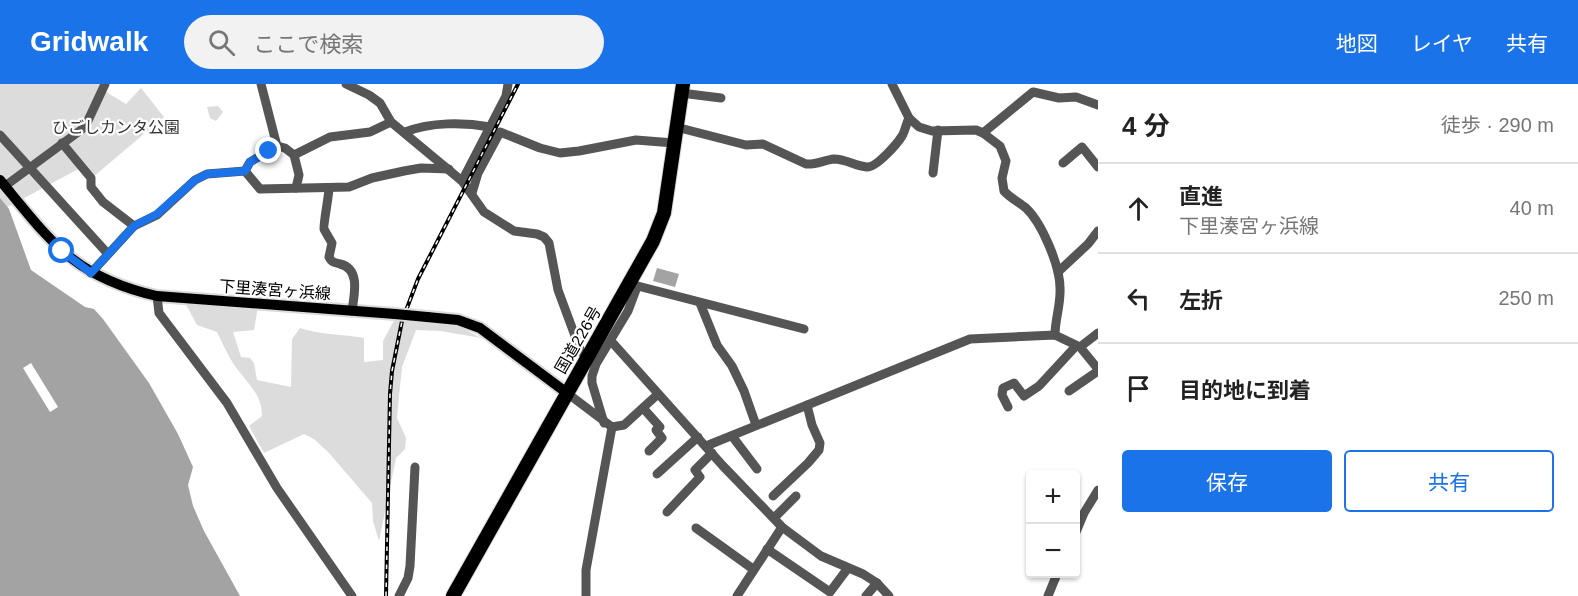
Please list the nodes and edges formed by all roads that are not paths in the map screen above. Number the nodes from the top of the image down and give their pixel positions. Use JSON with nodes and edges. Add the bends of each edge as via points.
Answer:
{"nodes":[{"id":1,"x":105,"y":84,"type":"edge"},
{"id":2,"x":261,"y":84,"type":"edge"},
{"id":3,"x":346,"y":84,"type":"edge"},
{"id":4,"x":508,"y":84,"type":"edge"},
{"id":5,"x":892,"y":84,"type":"edge"},
{"id":6,"x":363,"y":88,"type":"edge"},
{"id":7,"x":682,"y":89,"type":"edge"},
{"id":8,"x":722,"y":98,"type":"dead end"},
{"id":9,"x":1098,"y":105,"type":"edge"},
{"id":10,"x":909,"y":118,"type":"junction"},
{"id":11,"x":391,"y":122,"type":"junction"},
{"id":12,"x":490,"y":127,"type":"junction"},
{"id":13,"x":676,"y":127,"type":"junction"},
{"id":14,"x":938,"y":130,"type":"junction"},
{"id":15,"x":405,"y":132,"type":"junction"},
{"id":16,"x":983,"y":132,"type":"junction"},
{"id":17,"x":0,"y":135,"type":"edge"},
{"id":18,"x":62,"y":143,"type":"junction"},
{"id":19,"x":674,"y":143,"type":"junction"},
{"id":20,"x":278,"y":146,"type":"junction"},
{"id":21,"x":294,"y":155,"type":"junction"},
{"id":22,"x":1063,"y":163,"type":"dead end"},
{"id":23,"x":1098,"y":167,"type":"edge"},
{"id":24,"x":30,"y":168,"type":"junction"},
{"id":25,"x":449,"y":169,"type":"junction"},
{"id":26,"x":245,"y":171,"type":"junction"},
{"id":27,"x":933,"y":173,"type":"dead end"},
{"id":28,"x":462,"y":181,"type":"junction"},
{"id":29,"x":2,"y":183,"type":"edge"},
{"id":30,"x":296,"y":188,"type":"junction"},
{"id":31,"x":329,"y":188,"type":"junction"},
{"id":32,"x":472,"y":193,"type":"junction"},
{"id":33,"x":134,"y":226,"type":"junction"},
{"id":34,"x":1098,"y":231,"type":"edge"},
{"id":35,"x":108,"y":254,"type":"junction"},
{"id":36,"x":1058,"y":272,"type":"junction"},
{"id":37,"x":91,"y":273,"type":"junction"},
{"id":38,"x":633,"y":285,"type":"junction"},
{"id":39,"x":157,"y":296,"type":"junction"},
{"id":40,"x":700,"y":303,"type":"junction"},
{"id":41,"x":352,"y":311,"type":"junction"},
{"id":42,"x":804,"y":329,"type":"dead end"},
{"id":43,"x":1098,"y":333,"type":"edge"},
{"id":44,"x":1055,"y":334,"type":"junction"},
{"id":45,"x":610,"y":341,"type":"junction"},
{"id":46,"x":1078,"y":346,"type":"junction"},
{"id":47,"x":588,"y":357,"type":"junction"},
{"id":48,"x":1098,"y":370,"type":"edge"},
{"id":49,"x":1069,"y":391,"type":"dead end"},
{"id":50,"x":567,"y":393,"type":"junction"},
{"id":51,"x":658,"y":394,"type":"junction"},
{"id":52,"x":807,"y":405,"type":"junction"},
{"id":53,"x":1008,"y":407,"type":"dead end"},
{"id":54,"x":643,"y":408,"type":"junction"},
{"id":55,"x":608,"y":425,"type":"junction"},
{"id":56,"x":756,"y":425,"type":"junction"},
{"id":57,"x":732,"y":436,"type":"junction"},
{"id":58,"x":698,"y":437,"type":"junction"},
{"id":59,"x":709,"y":450,"type":"junction"},
{"id":60,"x":649,"y":451,"type":"dead end"},
{"id":61,"x":415,"y":467,"type":"dead end"},
{"id":62,"x":757,"y":469,"type":"dead end"},
{"id":63,"x":657,"y":474,"type":"dead end"},
{"id":64,"x":1098,"y":490,"type":"edge"},
{"id":65,"x":773,"y":496,"type":"dead end"},
{"id":66,"x":796,"y":496,"type":"dead end"},
{"id":67,"x":667,"y":512,"type":"dead end"},
{"id":68,"x":774,"y":518,"type":"junction"},
{"id":69,"x":1079,"y":524,"type":"edge"},
{"id":70,"x":782,"y":526,"type":"junction"},
{"id":71,"x":696,"y":528,"type":"dead end"},
{"id":72,"x":767,"y":549,"type":"junction"},
{"id":73,"x":753,"y":568,"type":"junction"},
{"id":74,"x":849,"y":568,"type":"junction"},
{"id":75,"x":1055,"y":578,"type":"edge"},
{"id":76,"x":877,"y":583,"type":"junction"},
{"id":77,"x":352,"y":596,"type":"edge"},
{"id":78,"x":399,"y":596,"type":"edge"},
{"id":79,"x":453,"y":596,"type":"edge"},
{"id":80,"x":586,"y":596,"type":"edge"},
{"id":81,"x":737,"y":596,"type":"edge"},
{"id":82,"x":866,"y":596,"type":"edge"},
{"id":83,"x":889,"y":596,"type":"edge"},
{"id":84,"x":1048,"y":596,"type":"edge"}],
"edges":[{"from":1,"to":18,"type":"street","via":[[85,127]]},
{"from":2,"to":20,"type":"street"},
{"from":3,"to":6,"type":"street"},
{"from":4,"to":12,"type":"street"},
{"from":5,"to":10,"type":"street"},
{"from":6,"to":11,"type":"street","via":[[380,103]]},
{"from":7,"to":8,"type":"street"},
{"from":7,"to":13,"type":"highway","name":"国道226号"},
{"from":9,"to":16,"type":"street","via":[[1076,97],[1033,92]]},
{"from":10,"to":13,"type":"street","via":[[891,149],[867,167],[834,159],[806,164],[763,144],[746,145]]},
{"from":10,"to":14,"type":"street","via":[[919,127]]},
{"from":11,"to":15,"type":"street"},
{"from":11,"to":21,"type":"street","via":[[370,132],[330,137]]},
{"from":12,"to":15,"type":"street","via":[[450,124]]},
{"from":12,"to":28,"type":"street"},
{"from":13,"to":19,"type":"highway","name":"国道226号"},
{"from":14,"to":16,"type":"street"},
{"from":14,"to":27,"type":"street"},
{"from":15,"to":25,"type":"street"},
{"from":16,"to":36,"type":"street","via":[[1004,154],[1004,191],[1033,218],[1053,253]]},
{"from":17,"to":24,"type":"street"},
{"from":18,"to":24,"type":"street"},
{"from":18,"to":33,"type":"street","via":[[91,178],[91,187],[103,202]]},
{"from":19,"to":32,"type":"street","via":[[636,140],[560,153],[500,132]]},
{"from":19,"to":38,"type":"highway","name":"国道226号","via":[[664,213]]},
{"from":20,"to":21,"type":"street"},
{"from":20,"to":26,"type":"street","via":[[250,162]]},
{"from":21,"to":30,"type":"street","via":[[299,175]]},
{"from":22,"to":23,"type":"street","via":[[1082,147]]},
{"from":24,"to":29,"type":"street"},
{"from":24,"to":35,"type":"street"},
{"from":25,"to":28,"type":"street"},
{"from":25,"to":31,"type":"street","via":[[422,168],[349,187]]},
{"from":26,"to":30,"type":"street","via":[[260,189]]},
{"from":26,"to":33,"type":"street","via":[[202,176],[157,214]]},
{"from":28,"to":32,"type":"street"},
{"from":29,"to":37,"type":"main road","name":"下里湊宮ヶ浜線","via":[[57,247]]},
{"from":30,"to":31,"type":"street"},
{"from":31,"to":41,"type":"street","via":[[324,230],[332,243],[329,257],[332,262],[347,266],[353,275]]},
{"from":32,"to":47,"type":"street","via":[[484,212],[505,226],[537,234],[549,243],[558,290],[581,352]]},
{"from":33,"to":35,"type":"street"},
{"from":34,"to":36,"type":"street"},
{"from":35,"to":37,"type":"street"},
{"from":36,"to":44,"type":"street","via":[[1060,297]]},
{"from":37,"to":39,"type":"main road","name":"下里湊宮ヶ浜線"},
{"from":38,"to":40,"type":"street"},
{"from":38,"to":45,"type":"street","via":[[628,311]]},
{"from":38,"to":47,"type":"highway","name":"国道226号"},
{"from":39,"to":41,"type":"main road","name":"下里湊宮ヶ浜線"},
{"from":39,"to":77,"type":"street","via":[[159,313],[227,403],[277,488]]},
{"from":40,"to":42,"type":"street"},
{"from":40,"to":56,"type":"street","via":[[717,345],[744,391]]},
{"from":41,"to":50,"type":"main road","name":"下里湊宮ヶ浜線","bridge":true,"via":[[458,320],[480,328]]},
{"from":43,"to":46,"type":"street"},
{"from":44,"to":46,"type":"street"},
{"from":44,"to":52,"type":"street","via":[[970,339]]},
{"from":45,"to":51,"type":"street"},
{"from":45,"to":55,"type":"street","via":[[592,376]]},
{"from":46,"to":48,"type":"street"},
{"from":46,"to":53,"type":"street","via":[[1024,396],[1014,383],[1003,388]]},
{"from":47,"to":50,"type":"highway","name":"国道226号"},
{"from":48,"to":49,"type":"street"},
{"from":50,"to":55,"type":"street"},
{"from":50,"to":79,"type":"highway","name":"国道226号"},
{"from":51,"to":54,"type":"street"},
{"from":51,"to":58,"type":"street"},
{"from":52,"to":56,"type":"street"},
{"from":52,"to":65,"type":"street","via":[[819,450]]},
{"from":54,"to":55,"type":"street","via":[[624,425]]},
{"from":54,"to":60,"type":"street","via":[[660,427],[656,430],[662,438]]},
{"from":55,"to":80,"type":"street","via":[[586,570]]},
{"from":56,"to":57,"type":"street"},
{"from":57,"to":59,"type":"street"},
{"from":57,"to":62,"type":"street"},
{"from":58,"to":59,"type":"street"},
{"from":58,"to":63,"type":"street"},
{"from":59,"to":67,"type":"street","via":[[695,470],[700,477]]},
{"from":59,"to":68,"type":"street"},
{"from":61,"to":78,"type":"street","via":[[410,566]]},
{"from":64,"to":69,"type":"street"},
{"from":66,"to":68,"type":"street"},
{"from":68,"to":70,"type":"street"},
{"from":70,"to":72,"type":"street"},
{"from":70,"to":74,"type":"street","via":[[821,556]]},
{"from":71,"to":73,"type":"street"},
{"from":72,"to":73,"type":"street"},
{"from":72,"to":74,"type":"street","via":[[830,592]]},
{"from":73,"to":81,"type":"street"},
{"from":74,"to":76,"type":"street"},
{"from":75,"to":84,"type":"street"},
{"from":76,"to":82,"type":"street"},
{"from":76,"to":83,"type":"street"}]}
